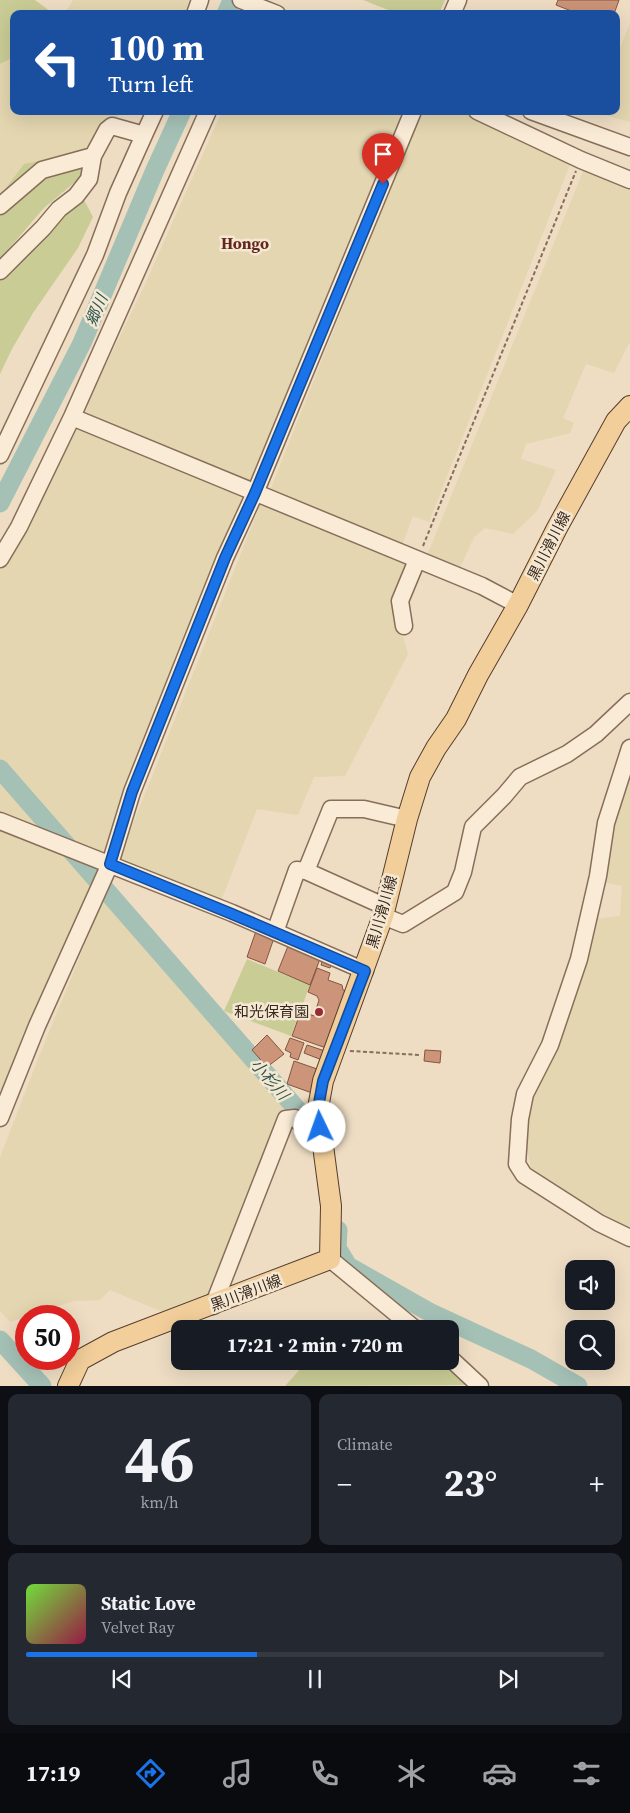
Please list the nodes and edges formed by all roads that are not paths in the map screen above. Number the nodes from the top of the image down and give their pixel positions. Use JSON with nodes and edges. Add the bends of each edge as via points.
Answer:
{"nodes":[{"id":1,"x":242,"y":0,"type":"edge"},
{"id":2,"x":257,"y":10,"type":"edge"},
{"id":3,"x":153,"y":115,"type":"edge"},
{"id":4,"x":206,"y":115,"type":"edge"},
{"id":5,"x":411,"y":115,"type":"edge"},
{"id":6,"x":485,"y":115,"type":"edge"},
{"id":7,"x":542,"y":115,"type":"edge"},
{"id":8,"x":144,"y":135,"type":"junction"},
{"id":9,"x":630,"y":147,"type":"edge"},
{"id":10,"x":93,"y":156,"type":"junction"},
{"id":11,"x":630,"y":180,"type":"edge"},
{"id":12,"x":0,"y":206,"type":"edge"},
{"id":13,"x":0,"y":271,"type":"edge"},
{"id":14,"x":630,"y":406,"type":"edge"},
{"id":15,"x":72,"y":418,"type":"junction"},
{"id":16,"x":0,"y":454,"type":"edge"},
{"id":17,"x":255,"y":493,"type":"junction"},
{"id":18,"x":0,"y":559,"type":"edge"},
{"id":19,"x":418,"y":560,"type":"junction"},
{"id":20,"x":518,"y":604,"type":"junction"},
{"id":21,"x":404,"y":626,"type":"dead end"},
{"id":22,"x":630,"y":702,"type":"edge"},
{"id":23,"x":630,"y":748,"type":"edge"},
{"id":24,"x":407,"y":820,"type":"junction"},
{"id":25,"x":0,"y":821,"type":"edge"},
{"id":26,"x":110,"y":864,"type":"junction"},
{"id":27,"x":306,"y":871,"type":"junction"},
{"id":28,"x":384,"y":912,"type":"junction"},
{"id":29,"x":275,"y":932,"type":"junction"},
{"id":30,"x":365,"y":971,"type":"junction"},
{"id":31,"x":0,"y":1118,"type":"edge"},
{"id":32,"x":322,"y":1145,"type":"junction"},
{"id":33,"x":630,"y":1238,"type":"edge"},
{"id":34,"x":330,"y":1260,"type":"junction"},
{"id":35,"x":213,"y":1306,"type":"junction"},
{"id":36,"x":404,"y":1320,"type":"edge"},
{"id":37,"x":459,"y":1366,"type":"edge"},
{"id":38,"x":68,"y":1386,"type":"edge"},
{"id":39,"x":480,"y":1386,"type":"edge"}],
"edges":[{"from":1,"to":2,"type":"street"},
{"from":3,"to":8,"type":"street"},
{"from":4,"to":15,"type":"street"},
{"from":5,"to":17,"type":"street"},
{"from":6,"to":11,"type":"street"},
{"from":7,"to":9,"type":"street"},
{"from":8,"to":10,"type":"street","via":[[112,126]]},
{"from":8,"to":16,"type":"street","via":[[95,255]]},
{"from":10,"to":12,"type":"street","via":[[42,170]]},
{"from":10,"to":13,"type":"street","via":[[89,179],[76,196],[59,209]]},
{"from":14,"to":20,"type":"main road","name":"黒川滑川線","via":[[616,421]]},
{"from":15,"to":17,"type":"street"},
{"from":15,"to":18,"type":"street"},
{"from":17,"to":19,"type":"street"},
{"from":17,"to":26,"type":"street","via":[[225,558],[132,792]]},
{"from":19,"to":20,"type":"street"},
{"from":19,"to":21,"type":"street","via":[[400,601]]},
{"from":20,"to":24,"type":"main road","name":"黒川滑川線","via":[[456,719],[420,777]]},
{"from":22,"to":28,"type":"street","via":[[596,734],[567,754],[520,777],[473,827],[455,892],[403,924]]},
{"from":23,"to":33,"type":"street","via":[[606,823],[580,959],[550,1045],[525,1094],[517,1164],[524,1175]]},
{"from":24,"to":27,"type":"street","via":[[364,809],[331,809]]},
{"from":24,"to":28,"type":"main road","name":"黒川滑川線"},
{"from":25,"to":26,"type":"street"},
{"from":26,"to":29,"type":"street"},
{"from":26,"to":31,"type":"street","via":[[37,1026]]},
{"from":27,"to":28,"type":"street"},
{"from":27,"to":29,"type":"street","via":[[297,870]]},
{"from":28,"to":30,"type":"main road","name":"黒川滑川線"},
{"from":29,"to":30,"type":"street"},
{"from":30,"to":32,"type":"main road","name":"黒川滑川線","via":[[323,1081],[318,1108]]},
{"from":32,"to":34,"type":"main road","name":"黒川滑川線","via":[[331,1206]]},
{"from":32,"to":35,"type":"street","via":[[295,1118],[286,1119]]},
{"from":34,"to":35,"type":"main road","name":"黒川滑川線"},
{"from":34,"to":36,"type":"street"},
{"from":35,"to":38,"type":"main road","name":"黒川滑川線","via":[[113,1342],[80,1360]]},
{"from":37,"to":39,"type":"street"}]}
